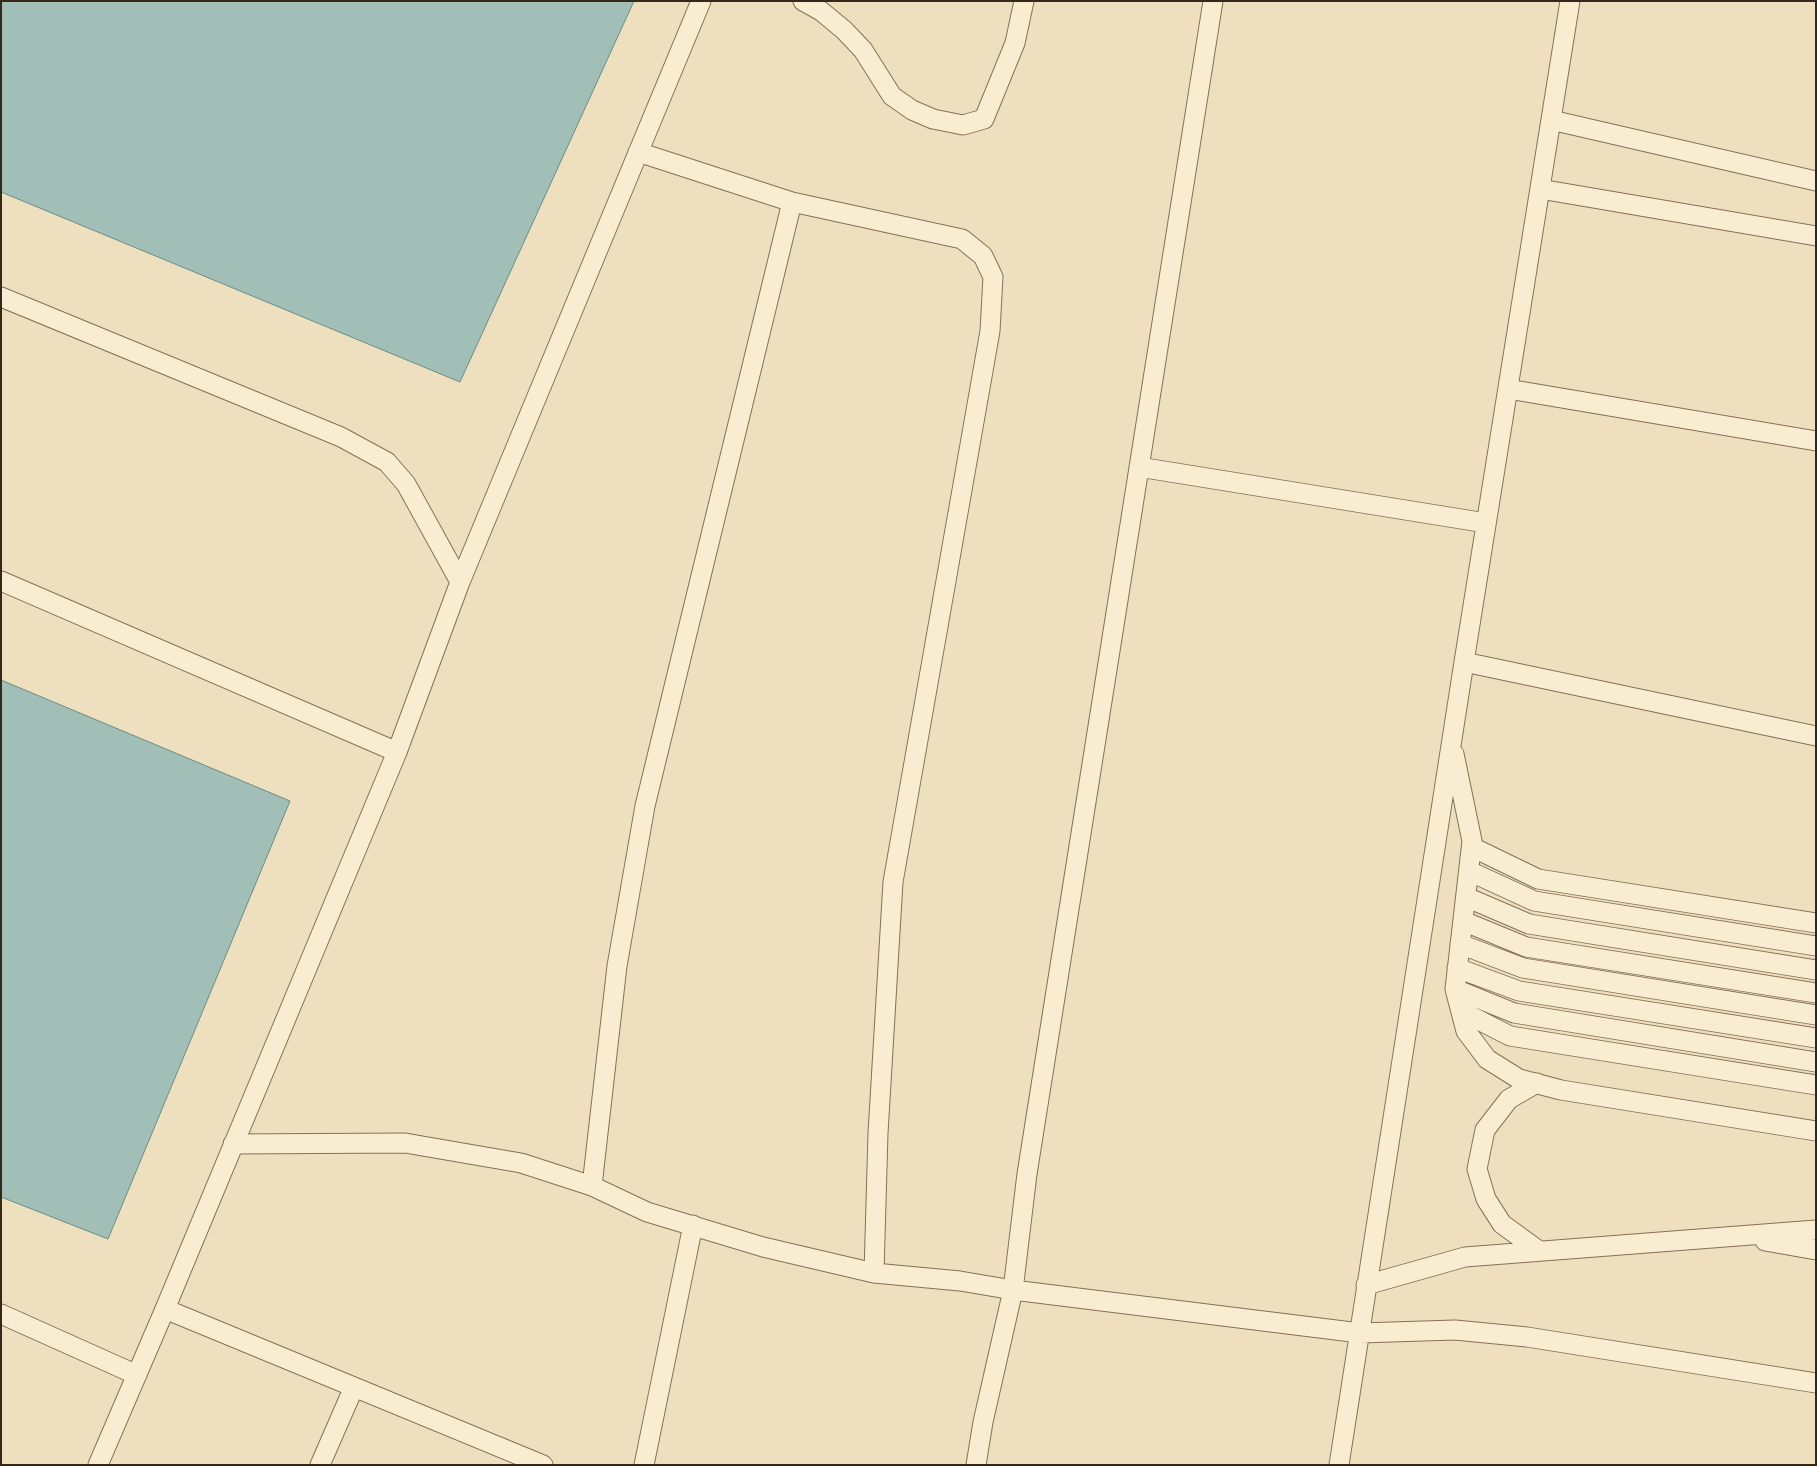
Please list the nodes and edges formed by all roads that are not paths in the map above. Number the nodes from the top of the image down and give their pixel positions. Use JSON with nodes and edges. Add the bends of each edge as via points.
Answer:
{"nodes":[{"id":1,"x":701,"y":1,"type":"edge"},
{"id":2,"x":802,"y":1,"type":"edge"},
{"id":3,"x":1024,"y":1,"type":"edge"},
{"id":4,"x":1213,"y":1,"type":"edge"},
{"id":5,"x":1570,"y":1,"type":"edge"},
{"id":6,"x":1551,"y":120,"type":"junction"},
{"id":7,"x":638,"y":152,"type":"junction"},
{"id":8,"x":1816,"y":181,"type":"edge"},
{"id":9,"x":1540,"y":188,"type":"junction"},
{"id":10,"x":792,"y":202,"type":"junction"},
{"id":11,"x":1816,"y":236,"type":"edge"},
{"id":12,"x":1,"y":297,"type":"edge"},
{"id":13,"x":1508,"y":389,"type":"junction"},
{"id":14,"x":1816,"y":442,"type":"edge"},
{"id":15,"x":1139,"y":467,"type":"junction"},
{"id":16,"x":1486,"y":523,"type":"junction"},
{"id":17,"x":1,"y":582,"type":"edge"},
{"id":18,"x":460,"y":582,"type":"junction"},
{"id":19,"x":1464,"y":662,"type":"junction"},
{"id":20,"x":1816,"y":736,"type":"edge"},
{"id":21,"x":1452,"y":743,"type":"junction"},
{"id":22,"x":397,"y":752,"type":"junction"},
{"id":23,"x":1472,"y":847,"type":"junction"},
{"id":24,"x":1469,"y":871,"type":"junction"},
{"id":25,"x":1466,"y":896,"type":"junction"},
{"id":26,"x":1462,"y":921,"type":"junction"},
{"id":27,"x":1816,"y":923,"type":"edge"},
{"id":28,"x":1460,"y":944,"type":"junction"},
{"id":29,"x":1816,"y":946,"type":"edge"},
{"id":30,"x":1457,"y":968,"type":"junction"},
{"id":31,"x":1816,"y":970,"type":"edge"},
{"id":32,"x":1454,"y":989,"type":"junction"},
{"id":33,"x":1816,"y":993,"type":"edge"},
{"id":34,"x":1461,"y":1012,"type":"junction"},
{"id":35,"x":1816,"y":1015,"type":"edge"},
{"id":36,"x":1816,"y":1038,"type":"edge"},
{"id":37,"x":1816,"y":1062,"type":"edge"},
{"id":38,"x":1537,"y":1083,"type":"junction"},
{"id":39,"x":1816,"y":1085,"type":"edge"},
{"id":40,"x":1816,"y":1130,"type":"edge"},
{"id":41,"x":233,"y":1144,"type":"junction"},
{"id":42,"x":592,"y":1186,"type":"junction"},
{"id":43,"x":693,"y":1226,"type":"junction"},
{"id":44,"x":1816,"y":1230,"type":"edge"},
{"id":45,"x":1738,"y":1236,"type":"junction"},
{"id":46,"x":1816,"y":1250,"type":"edge"},
{"id":47,"x":1540,"y":1251,"type":"junction"},
{"id":48,"x":874,"y":1273,"type":"junction"},
{"id":49,"x":1366,"y":1285,"type":"junction"},
{"id":50,"x":1013,"y":1290,"type":"junction"},
{"id":51,"x":165,"y":1309,"type":"junction"},
{"id":52,"x":1,"y":1314,"type":"edge"},
{"id":53,"x":1360,"y":1333,"type":"junction"},
{"id":54,"x":137,"y":1375,"type":"junction"},
{"id":55,"x":1816,"y":1383,"type":"edge"},
{"id":56,"x":354,"y":1387,"type":"junction"},
{"id":57,"x":539,"y":1464,"type":"edge"},
{"id":58,"x":98,"y":1465,"type":"edge"},
{"id":59,"x":320,"y":1465,"type":"edge"},
{"id":60,"x":644,"y":1465,"type":"edge"},
{"id":61,"x":976,"y":1465,"type":"edge"},
{"id":62,"x":1339,"y":1465,"type":"edge"}],
"edges":[{"from":1,"to":7,"type":"lane"},
{"from":2,"to":3,"type":"lane","via":[[821,11],[863,50],[892,96],[933,119],[963,125],[984,119],[1015,43]]},
{"from":4,"to":15,"type":"lane"},
{"from":5,"to":6,"type":"lane"},
{"from":6,"to":8,"type":"lane"},
{"from":6,"to":9,"type":"lane"},
{"from":7,"to":10,"type":"lane"},
{"from":7,"to":18,"type":"lane"},
{"from":9,"to":11,"type":"lane"},
{"from":9,"to":13,"type":"lane"},
{"from":10,"to":42,"type":"lane","via":[[645,806],[618,966]]},
{"from":10,"to":48,"type":"lane","via":[[962,239],[984,256],[993,277],[990,331],[893,882],[878,1133]]},
{"from":12,"to":18,"type":"lane","via":[[341,437],[387,462],[406,484]]},
{"from":13,"to":14,"type":"lane"},
{"from":13,"to":16,"type":"lane"},
{"from":15,"to":16,"type":"lane"},
{"from":15,"to":50,"type":"lane","via":[[1027,1174]]},
{"from":16,"to":19,"type":"lane"},
{"from":17,"to":22,"type":"lane"},
{"from":18,"to":22,"type":"lane"},
{"from":19,"to":20,"type":"lane"},
{"from":19,"to":21,"type":"lane"},
{"from":21,"to":23,"type":"lane"},
{"from":21,"to":49,"type":"lane"},
{"from":22,"to":41,"type":"lane"},
{"from":23,"to":24,"type":"lane"},
{"from":23,"to":27,"type":"lane","via":[[1538,879]]},
{"from":24,"to":25,"type":"lane"},
{"from":24,"to":29,"type":"lane","via":[[1534,902]]},
{"from":25,"to":26,"type":"lane"},
{"from":25,"to":31,"type":"lane","via":[[1529,924]]},
{"from":26,"to":28,"type":"lane"},
{"from":26,"to":33,"type":"lane","via":[[1526,947]]},
{"from":28,"to":30,"type":"lane"},
{"from":28,"to":35,"type":"lane","via":[[1523,968]]},
{"from":30,"to":32,"type":"lane"},
{"from":30,"to":36,"type":"lane","via":[[1519,991]]},
{"from":32,"to":34,"type":"lane"},
{"from":32,"to":37,"type":"lane","via":[[1514,1013]]},
{"from":34,"to":38,"type":"lane","via":[[1466,1031],[1488,1058],[1519,1078]]},
{"from":34,"to":39,"type":"lane","via":[[1510,1036]]},
{"from":38,"to":40,"type":"lane","via":[[1561,1090]]},
{"from":38,"to":47,"type":"lane","via":[[1509,1099],[1485,1130],[1477,1168],[1486,1199],[1502,1224]]},
{"from":41,"to":42,"type":"lane","via":[[405,1143],[521,1163]]},
{"from":41,"to":51,"type":"lane"},
{"from":42,"to":43,"type":"lane","via":[[647,1212]]},
{"from":43,"to":48,"type":"lane","via":[[763,1247]]},
{"from":43,"to":60,"type":"lane"},
{"from":44,"to":45,"type":"lane"},
{"from":45,"to":46,"type":"lane"},
{"from":45,"to":47,"type":"lane"},
{"from":47,"to":49,"type":"lane","via":[[1465,1257]]},
{"from":48,"to":50,"type":"lane"},
{"from":49,"to":53,"type":"lane"},
{"from":50,"to":53,"type":"lane"},
{"from":50,"to":61,"type":"lane"},
{"from":51,"to":54,"type":"lane"},
{"from":51,"to":56,"type":"lane"},
{"from":52,"to":54,"type":"lane"},
{"from":53,"to":55,"type":"lane","via":[[1456,1330],[1527,1337]]},
{"from":53,"to":62,"type":"lane"},
{"from":54,"to":58,"type":"lane"},
{"from":56,"to":57,"type":"lane"},
{"from":56,"to":59,"type":"lane"}]}
